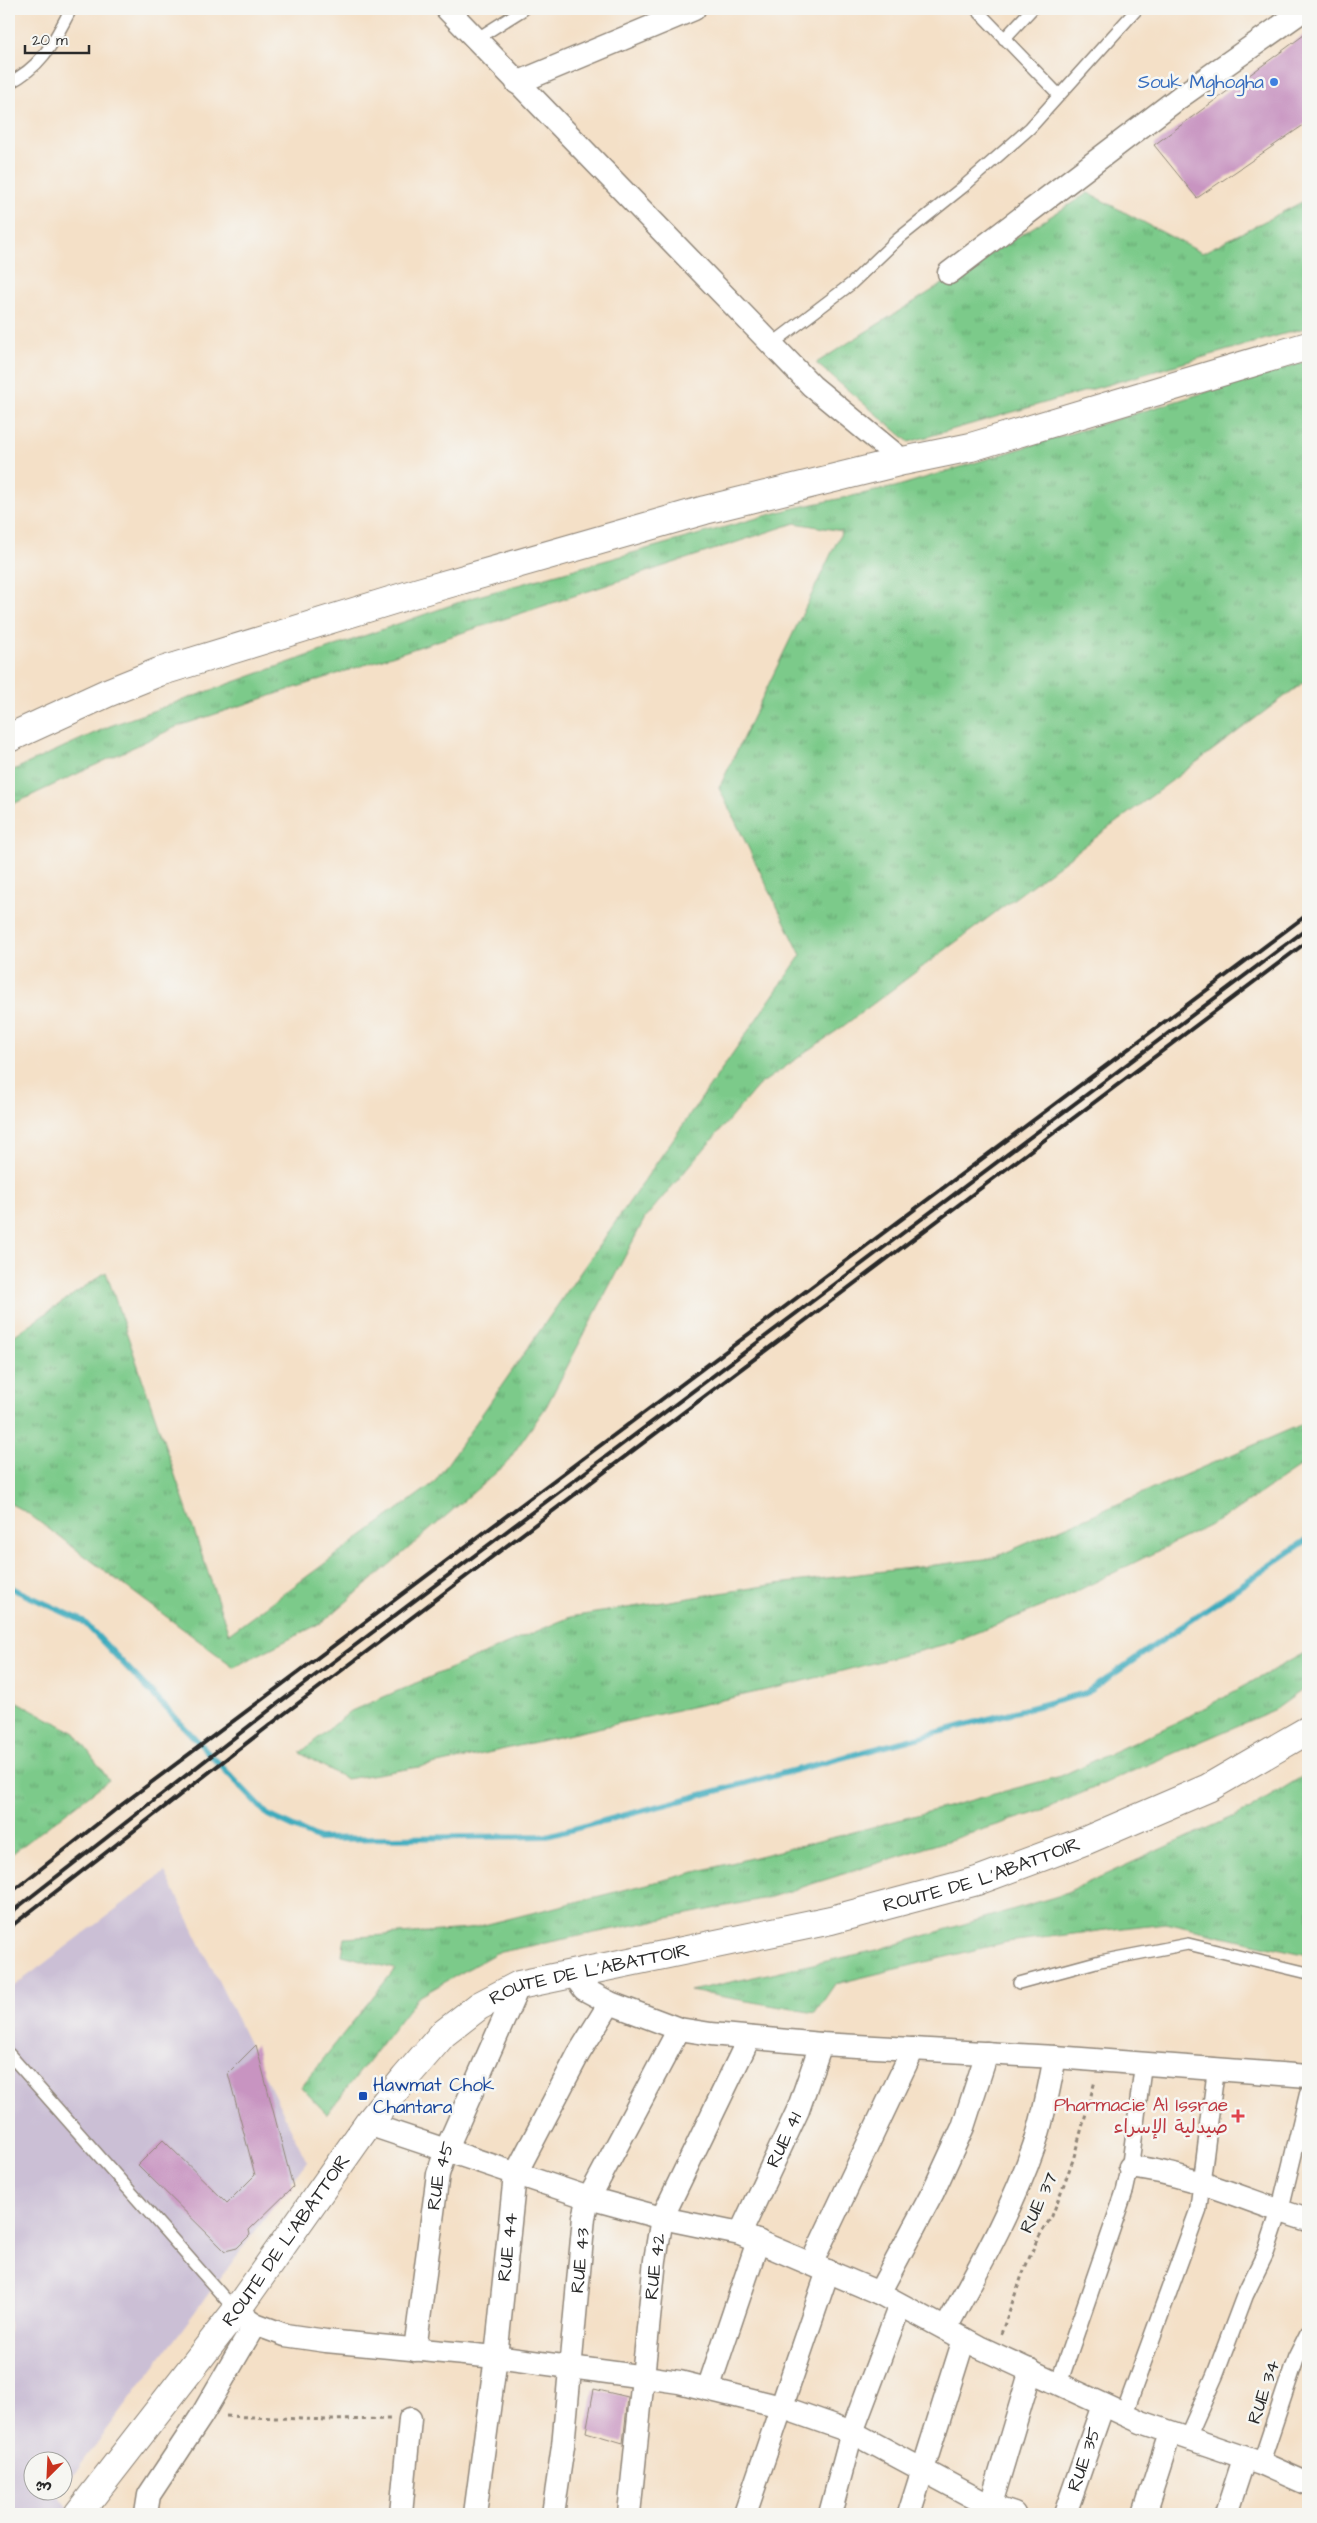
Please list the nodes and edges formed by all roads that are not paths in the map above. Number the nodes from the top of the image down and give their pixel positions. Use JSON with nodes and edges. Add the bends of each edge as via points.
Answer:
{"nodes":[{"id":1,"x":71,"y":9,"type":"edge"},
{"id":2,"x":447,"y":9,"type":"edge"},
{"id":3,"x":524,"y":9,"type":"edge"},
{"id":4,"x":694,"y":9,"type":"edge"},
{"id":5,"x":976,"y":9,"type":"edge"},
{"id":6,"x":1032,"y":9,"type":"edge"},
{"id":7,"x":1136,"y":9,"type":"edge"},
{"id":8,"x":1304,"y":9,"type":"edge"},
{"id":9,"x":478,"y":38,"type":"junction"},
{"id":10,"x":1004,"y":39,"type":"junction"},
{"id":11,"x":9,"y":83,"type":"edge"},
{"id":12,"x":517,"y":83,"type":"junction"},
{"id":13,"x":1059,"y":95,"type":"junction"},
{"id":14,"x":949,"y":273,"type":"dead end"},
{"id":15,"x":772,"y":344,"type":"junction"},
{"id":16,"x":1308,"y":346,"type":"edge"},
{"id":17,"x":902,"y":461,"type":"junction"},
{"id":18,"x":9,"y":738,"type":"edge"},
{"id":19,"x":1308,"y":1730,"type":"edge"},
{"id":20,"x":1308,"y":1973,"type":"edge"},
{"id":21,"x":572,"y":1974,"type":"junction"},
{"id":22,"x":1019,"y":1983,"type":"dead end"},
{"id":23,"x":519,"y":1986,"type":"junction"},
{"id":24,"x":610,"y":2003,"type":"junction"},
{"id":25,"x":679,"y":2029,"type":"junction"},
{"id":26,"x":749,"y":2038,"type":"junction"},
{"id":27,"x":821,"y":2044,"type":"junction"},
{"id":28,"x":913,"y":2049,"type":"junction"},
{"id":29,"x":986,"y":2053,"type":"junction"},
{"id":30,"x":9,"y":2054,"type":"edge"},
{"id":31,"x":1055,"y":2057,"type":"junction"},
{"id":32,"x":1143,"y":2065,"type":"junction"},
{"id":33,"x":1216,"y":2069,"type":"junction"},
{"id":34,"x":1308,"y":2076,"type":"edge"},
{"id":35,"x":1308,"y":2094,"type":"edge"},
{"id":36,"x":368,"y":2124,"type":"junction"},
{"id":37,"x":446,"y":2150,"type":"junction"},
{"id":38,"x":1130,"y":2167,"type":"junction"},
{"id":39,"x":515,"y":2175,"type":"junction"},
{"id":40,"x":1204,"y":2182,"type":"junction"},
{"id":41,"x":588,"y":2198,"type":"junction"},
{"id":42,"x":1280,"y":2210,"type":"junction"},
{"id":43,"x":662,"y":2218,"type":"junction"},
{"id":44,"x":1308,"y":2220,"type":"edge"},
{"id":45,"x":749,"y":2238,"type":"junction"},
{"id":46,"x":820,"y":2267,"type":"junction"},
{"id":47,"x":879,"y":2293,"type":"junction"},
{"id":48,"x":900,"y":2305,"type":"junction"},
{"id":49,"x":245,"y":2317,"type":"junction"},
{"id":50,"x":955,"y":2334,"type":"junction"},
{"id":51,"x":1308,"y":2334,"type":"edge"},
{"id":52,"x":415,"y":2350,"type":"junction"},
{"id":53,"x":496,"y":2357,"type":"junction"},
{"id":54,"x":570,"y":2366,"type":"junction"},
{"id":55,"x":1031,"y":2370,"type":"junction"},
{"id":56,"x":645,"y":2377,"type":"junction"},
{"id":57,"x":1058,"y":2385,"type":"junction"},
{"id":58,"x":708,"y":2389,"type":"junction"},
{"id":59,"x":1103,"y":2405,"type":"junction"},
{"id":60,"x":781,"y":2407,"type":"junction"},
{"id":61,"x":1124,"y":2414,"type":"junction"},
{"id":62,"x":410,"y":2418,"type":"road end"},
{"id":63,"x":852,"y":2432,"type":"junction"},
{"id":64,"x":1179,"y":2436,"type":"junction"},
{"id":65,"x":1253,"y":2461,"type":"junction"},
{"id":66,"x":923,"y":2470,"type":"junction"},
{"id":67,"x":1308,"y":2484,"type":"edge"},
{"id":68,"x":989,"y":2510,"type":"edge"},
{"id":69,"x":78,"y":2514,"type":"edge"},
{"id":70,"x":146,"y":2514,"type":"edge"},
{"id":71,"x":401,"y":2514,"type":"edge"},
{"id":72,"x":475,"y":2514,"type":"edge"},
{"id":73,"x":553,"y":2514,"type":"edge"},
{"id":74,"x":629,"y":2514,"type":"edge"},
{"id":75,"x":745,"y":2514,"type":"edge"},
{"id":76,"x":830,"y":2514,"type":"edge"},
{"id":77,"x":909,"y":2514,"type":"edge"},
{"id":78,"x":1014,"y":2514,"type":"edge"},
{"id":79,"x":1065,"y":2514,"type":"edge"},
{"id":80,"x":1144,"y":2514,"type":"edge"},
{"id":81,"x":1226,"y":2514,"type":"edge"}],
"edges":[{"from":1,"to":11,"type":"lane","via":[[48,52],[27,74]]},
{"from":2,"to":9,"type":"street"},
{"from":3,"to":9,"type":"lane"},
{"from":4,"to":12,"type":"street"},
{"from":5,"to":10,"type":"lane"},
{"from":6,"to":10,"type":"lane"},
{"from":7,"to":13,"type":"lane"},
{"from":8,"to":14,"type":"street","via":[[1180,97]]},
{"from":9,"to":12,"type":"street"},
{"from":10,"to":13,"type":"lane"},
{"from":12,"to":15,"type":"street"},
{"from":13,"to":15,"type":"lane","via":[[1030,128],[898,239],[851,284]]},
{"from":15,"to":17,"type":"street","via":[[812,386]]},
{"from":16,"to":17,"type":"main road","via":[[971,446]]},
{"from":17,"to":18,"type":"main road","via":[[686,516],[419,592],[177,667],[106,693]]},
{"from":19,"to":21,"type":"main road","name":"ROUTE DE L’ABATTOIR","via":[[1208,1788],[1088,1840],[977,1881],[831,1920]]},
{"from":20,"to":22,"type":"lane","via":[[1188,1944],[1100,1961]]},
{"from":21,"to":23,"type":"main road","name":"ROUTE DE L’ABATTOIR"},
{"from":21,"to":24,"type":"street","via":[[584,1989]]},
{"from":23,"to":36,"type":"main road","name":"ROUTE DE L’ABATTOIR","via":[[479,2006],[443,2034]]},
{"from":23,"to":37,"type":"street","name":"RUE 45"},
{"from":24,"to":25,"type":"street"},
{"from":24,"to":39,"type":"street","name":"RUE 44","via":[[579,2053]]},
{"from":25,"to":26,"type":"street"},
{"from":25,"to":41,"type":"street","name":"RUE 43"},
{"from":26,"to":27,"type":"street"},
{"from":26,"to":43,"type":"street","name":"RUE 42"},
{"from":27,"to":28,"type":"street"},
{"from":27,"to":45,"type":"street","name":"RUE 41"},
{"from":28,"to":29,"type":"street"},
{"from":28,"to":46,"type":"street"},
{"from":29,"to":31,"type":"street"},
{"from":29,"to":47,"type":"street","via":[[962,2127],[933,2192]]},
{"from":30,"to":49,"type":"lane"},
{"from":31,"to":32,"type":"street"},
{"from":31,"to":50,"type":"street","via":[[1035,2144]]},
{"from":32,"to":33,"type":"street"},
{"from":32,"to":38,"type":"street"},
{"from":33,"to":34,"type":"street"},
{"from":33,"to":40,"type":"street"},
{"from":35,"to":42,"type":"street"},
{"from":36,"to":37,"type":"street"},
{"from":36,"to":49,"type":"main road","name":"ROUTE DE L’ABATTOIR"},
{"from":37,"to":39,"type":"street"},
{"from":37,"to":52,"type":"street","name":"RUE 45","via":[[438,2174],[432,2212]]},
{"from":38,"to":40,"type":"street"},
{"from":38,"to":57,"type":"street","via":[[1094,2285]]},
{"from":39,"to":41,"type":"street"},
{"from":39,"to":53,"type":"street","name":"RUE 44"},
{"from":40,"to":42,"type":"street"},
{"from":40,"to":61,"type":"street","via":[[1198,2211]]},
{"from":41,"to":43,"type":"street"},
{"from":41,"to":54,"type":"street","name":"RUE 43"},
{"from":42,"to":44,"type":"street"},
{"from":42,"to":64,"type":"street","via":[[1215,2375]]},
{"from":43,"to":45,"type":"street"},
{"from":43,"to":56,"type":"street","name":"RUE 42"},
{"from":45,"to":46,"type":"street"},
{"from":45,"to":58,"type":"street","name":"RUE 41"},
{"from":46,"to":47,"type":"street"},
{"from":46,"to":60,"type":"street"},
{"from":47,"to":48,"type":"street"},
{"from":48,"to":50,"type":"street"},
{"from":48,"to":63,"type":"street"},
{"from":49,"to":52,"type":"street","via":[[285,2335]]},
{"from":49,"to":69,"type":"main road","name":"ROUTE DE L’ABATTOIR"},
{"from":49,"to":70,"type":"street","via":[[202,2414],[149,2495]]},
{"from":50,"to":55,"type":"street"},
{"from":50,"to":66,"type":"street"},
{"from":51,"to":65,"type":"street","name":"RUE 34"},
{"from":52,"to":53,"type":"street"},
{"from":53,"to":54,"type":"street"},
{"from":53,"to":72,"type":"street","name":"RUE 44"},
{"from":54,"to":56,"type":"street"},
{"from":54,"to":73,"type":"street","name":"RUE 43"},
{"from":55,"to":57,"type":"street"},
{"from":55,"to":68,"type":"street"},
{"from":56,"to":58,"type":"street"},
{"from":56,"to":74,"type":"street","name":"RUE 42"},
{"from":57,"to":59,"type":"street"},
{"from":58,"to":60,"type":"street"},
{"from":59,"to":61,"type":"street"},
{"from":59,"to":79,"type":"street","name":"RUE 35"},
{"from":60,"to":63,"type":"street"},
{"from":60,"to":75,"type":"street"},
{"from":61,"to":64,"type":"street"},
{"from":62,"to":71,"type":"street"},
{"from":63,"to":66,"type":"street"},
{"from":63,"to":76,"type":"street"},
{"from":64,"to":65,"type":"street"},
{"from":64,"to":80,"type":"street"},
{"from":65,"to":67,"type":"street"},
{"from":65,"to":81,"type":"street"},
{"from":66,"to":68,"type":"street"},
{"from":66,"to":77,"type":"street"},
{"from":68,"to":78,"type":"street"}]}
